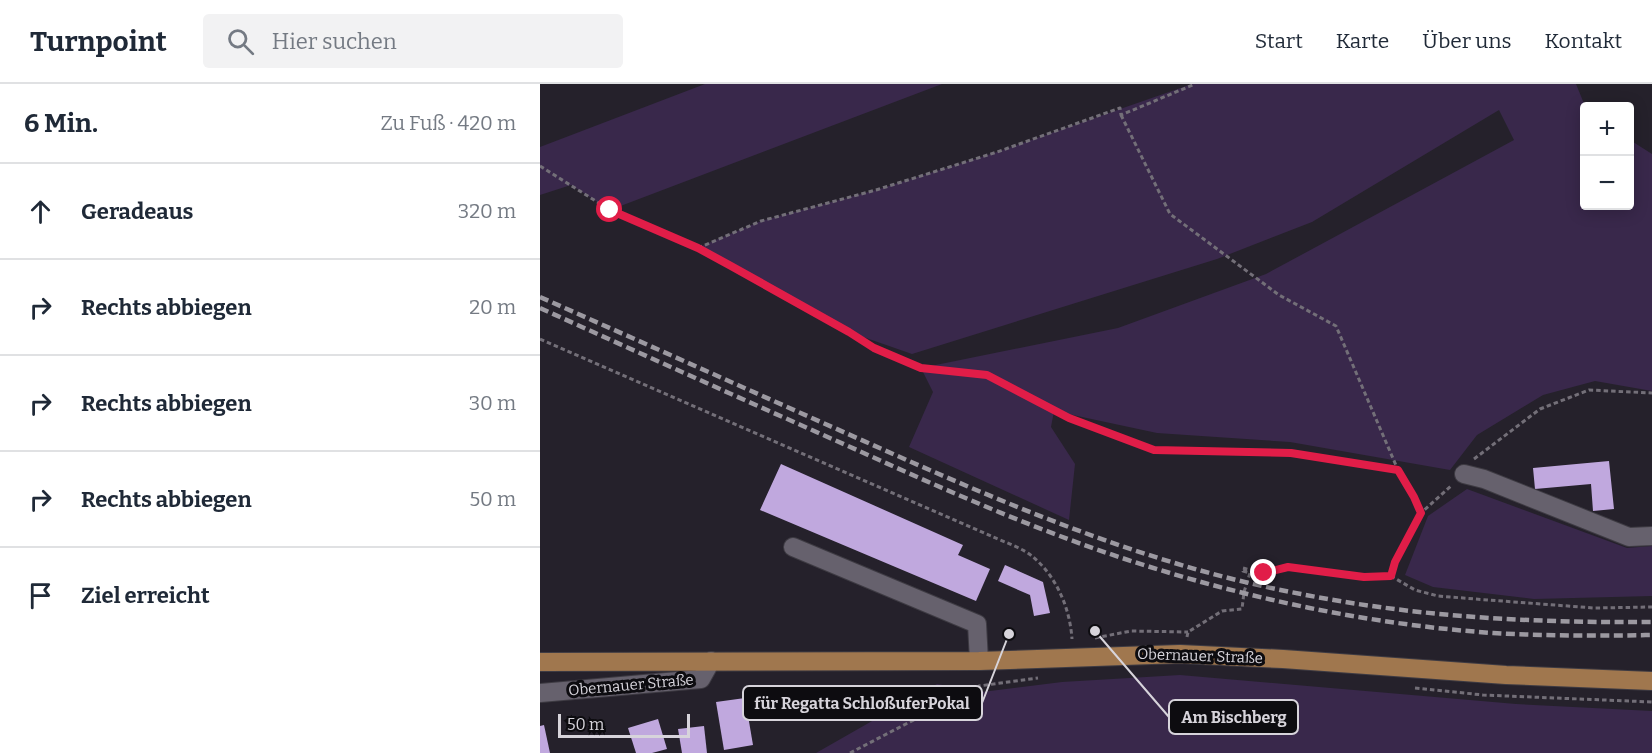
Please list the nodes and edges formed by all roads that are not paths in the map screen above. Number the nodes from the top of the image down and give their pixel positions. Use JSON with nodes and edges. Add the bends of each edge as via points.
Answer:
{"nodes":[{"id":1,"x":1464,"y":474,"type":"road end"},
{"id":2,"x":1652,"y":536,"type":"edge"},
{"id":3,"x":793,"y":547,"type":"dead end"},
{"id":4,"x":979,"y":660,"type":"junction"},
{"id":5,"x":711,"y":661,"type":"junction"},
{"id":6,"x":540,"y":662,"type":"edge"},
{"id":7,"x":1652,"y":681,"type":"edge"},
{"id":8,"x":540,"y":693,"type":"edge"}],
"edges":[{"from":1,"to":2,"type":"street","via":[[1629,537]]},
{"from":3,"to":4,"type":"street","via":[[977,624]]},
{"from":4,"to":5,"type":"main road","name":"Obernauer Straße"},
{"from":4,"to":7,"type":"main road","name":"Obernauer Straße","via":[[1180,654]]},
{"from":5,"to":6,"type":"main road","name":"Obernauer Straße"},
{"from":5,"to":8,"type":"street","name":"Obernauer Straße","via":[[701,679]]}]}
